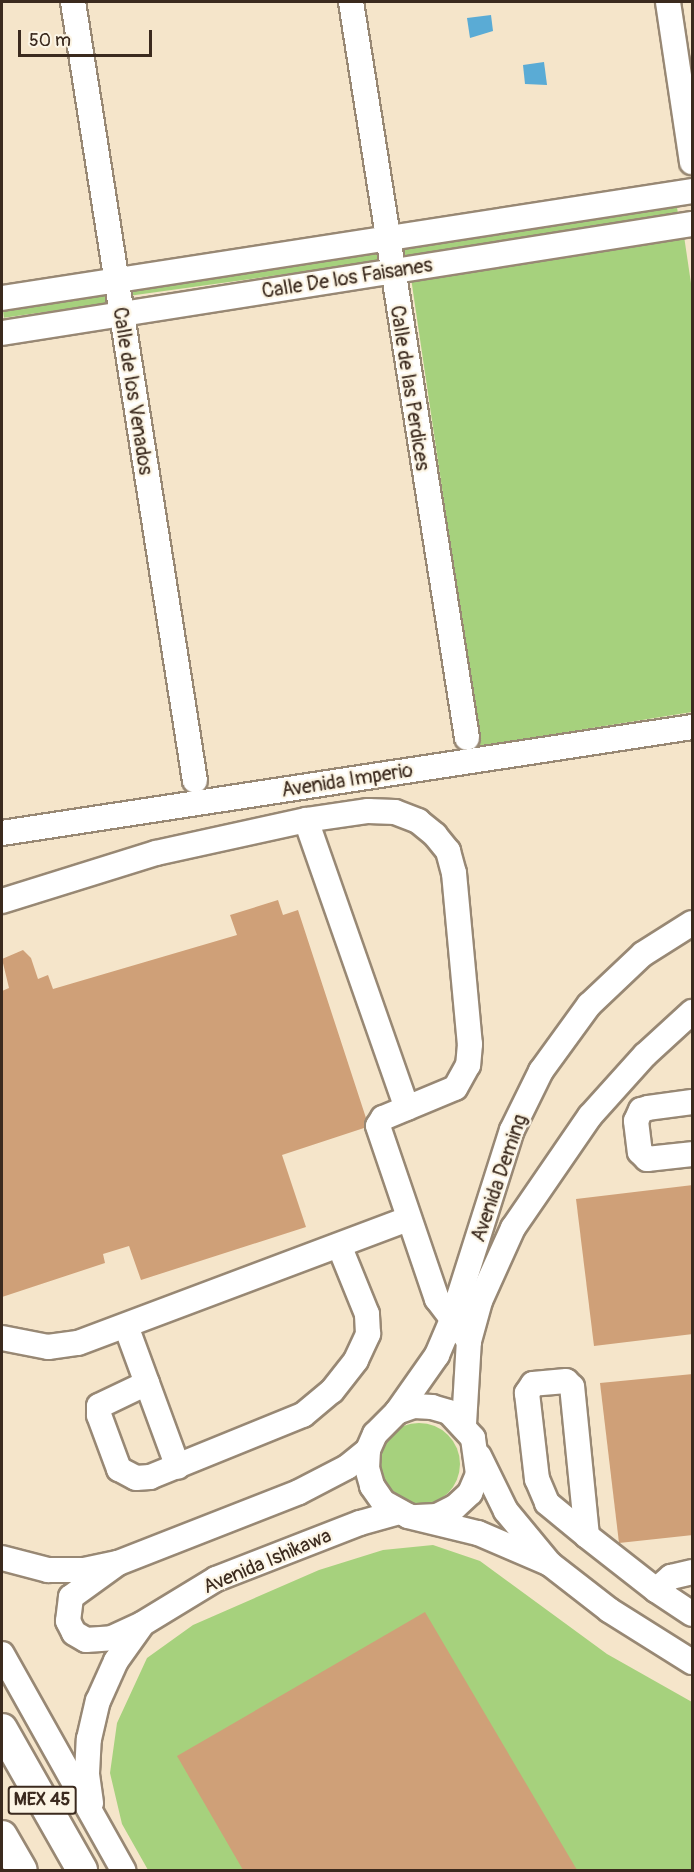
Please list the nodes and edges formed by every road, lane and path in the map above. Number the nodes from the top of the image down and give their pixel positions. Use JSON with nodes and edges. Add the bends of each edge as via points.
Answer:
{"nodes":[{"id":1,"x":73,"y":2,"type":"edge"},
{"id":2,"x":351,"y":2,"type":"edge"},
{"id":3,"x":668,"y":2,"type":"edge"},
{"id":4,"x":693,"y":162,"type":"edge"},
{"id":5,"x":693,"y":191,"type":"edge"},
{"id":6,"x":693,"y":224,"type":"edge"},
{"id":7,"x":386,"y":237,"type":"junction"},
{"id":8,"x":391,"y":270,"type":"junction"},
{"id":9,"x":115,"y":281,"type":"junction"},
{"id":10,"x":2,"y":298,"type":"edge"},
{"id":11,"x":121,"y":315,"type":"junction"},
{"id":12,"x":2,"y":333,"type":"edge"},
{"id":13,"x":693,"y":727,"type":"edge"},
{"id":14,"x":467,"y":738,"type":"dead end"},
{"id":15,"x":195,"y":781,"type":"dead end"},
{"id":16,"x":306,"y":820,"type":"junction"},
{"id":17,"x":2,"y":833,"type":"edge"},
{"id":18,"x":2,"y":901,"type":"edge"},
{"id":19,"x":693,"y":923,"type":"edge"},
{"id":20,"x":693,"y":1012,"type":"edge"},
{"id":21,"x":693,"y":1102,"type":"edge"},
{"id":22,"x":407,"y":1108,"type":"junction"},
{"id":23,"x":693,"y":1154,"type":"edge"},
{"id":24,"x":408,"y":1219,"type":"junction"},
{"id":25,"x":339,"y":1245,"type":"junction"},
{"id":26,"x":451,"y":1322,"type":"junction"},
{"id":27,"x":126,"y":1326,"type":"junction"},
{"id":28,"x":2,"y":1338,"type":"edge"},
{"id":29,"x":469,"y":1341,"type":"junction"},
{"id":30,"x":147,"y":1383,"type":"junction"},
{"id":31,"x":397,"y":1412,"type":"junction"},
{"id":32,"x":464,"y":1424,"type":"junction"},
{"id":33,"x":368,"y":1450,"type":"junction"},
{"id":34,"x":478,"y":1454,"type":"junction"},
{"id":35,"x":178,"y":1467,"type":"junction"},
{"id":36,"x":408,"y":1515,"type":"junction"},
{"id":37,"x":587,"y":1536,"type":"junction"},
{"id":38,"x":2,"y":1558,"type":"edge"},
{"id":39,"x":118,"y":1563,"type":"junction"},
{"id":40,"x":550,"y":1564,"type":"junction"},
{"id":41,"x":693,"y":1572,"type":"edge"},
{"id":42,"x":656,"y":1590,"type":"junction"},
{"id":43,"x":693,"y":1614,"type":"edge"},
{"id":44,"x":142,"y":1624,"type":"junction"},
{"id":45,"x":2,"y":1654,"type":"edge"},
{"id":46,"x":693,"y":1662,"type":"edge"},
{"id":47,"x":2,"y":1729,"type":"edge"},
{"id":48,"x":93,"y":1816,"type":"junction"},
{"id":49,"x":2,"y":1836,"type":"edge"},
{"id":50,"x":21,"y":1870,"type":"edge"},
{"id":51,"x":82,"y":1870,"type":"edge"},
{"id":52,"x":123,"y":1870,"type":"edge"}],
"edges":[{"from":1,"to":9,"type":"street","name":"Calle de los Venados"},
{"from":2,"to":7,"type":"street","name":"Calle de las Perdices"},
{"from":3,"to":4,"type":"street"},
{"from":5,"to":7,"type":"street","name":"Calle De los Faisanes"},
{"from":6,"to":8,"type":"street","name":"Calle De los Faisanes"},
{"from":7,"to":8,"type":"street","name":"Calle de las Perdices"},
{"from":7,"to":9,"type":"street","name":"Calle De los Faisanes"},
{"from":8,"to":11,"type":"street","name":"Calle De los Faisanes"},
{"from":8,"to":14,"type":"street","name":"Calle de las Perdices"},
{"from":9,"to":10,"type":"street","name":"Calle De los Faisanes"},
{"from":9,"to":11,"type":"street","name":"Calle de los Venados"},
{"from":11,"to":12,"type":"street","name":"Calle De los Faisanes"},
{"from":11,"to":15,"type":"street","name":"Calle de los Venados"},
{"from":13,"to":17,"type":"street","name":"Avenida Imperio"},
{"from":16,"to":18,"type":"street","via":[[156,852]]},
{"from":16,"to":22,"type":"street"},
{"from":16,"to":22,"type":"street","via":[[368,811],[395,812],[418,821],[448,851],[455,884],[470,1044],[468,1065],[455,1088]]},
{"from":19,"to":26,"type":"street","name":"Avenida Deming","via":[[643,954],[589,1005],[541,1071],[512,1130]]},
{"from":20,"to":29,"type":"street","name":"Avenida Deming","via":[[645,1055],[590,1116],[537,1191],[495,1264]]},
{"from":21,"to":23,"type":"street","via":[[641,1110],[636,1121],[640,1152],[647,1159]]},
{"from":22,"to":24,"type":"street","via":[[383,1118],[378,1126]]},
{"from":24,"to":25,"type":"street"},
{"from":24,"to":26,"type":"street","via":[[437,1299]]},
{"from":25,"to":27,"type":"street"},
{"from":25,"to":35,"type":"street","via":[[370,1325],[356,1360],[332,1390],[303,1415]]},
{"from":26,"to":29,"type":"street"},
{"from":26,"to":31,"type":"street","name":"Avenida Deming","via":[[437,1355]]},
{"from":27,"to":28,"type":"street","via":[[78,1343],[48,1347]]},
{"from":27,"to":30,"type":"street"},
{"from":29,"to":32,"type":"street","name":"Avenida Deming"},
{"from":30,"to":35,"type":"street"},
{"from":30,"to":35,"type":"street","via":[[105,1400],[99,1415],[119,1469],[126,1475],[150,1477]]},
{"from":31,"to":32,"type":"street","via":[[414,1406],[432,1407],[449,1412]]},
{"from":31,"to":33,"type":"street","via":[[375,1434]]},
{"from":32,"to":34,"type":"street"},
{"from":33,"to":36,"type":"street","via":[[372,1486],[383,1502]]},
{"from":33,"to":39,"type":"street","via":[[347,1467],[299,1492]]},
{"from":34,"to":36,"type":"street","name":"Avenida Ishikawa","via":[[477,1474],[470,1493],[446,1511]]},
{"from":34,"to":40,"type":"street","via":[[506,1511]]},
{"from":36,"to":40,"type":"street","via":[[478,1533]]},
{"from":36,"to":44,"type":"street","name":"Avenida Ishikawa","via":[[360,1523],[216,1579]]},
{"from":37,"to":37,"type":"street","via":[[547,1503],[540,1492],[527,1393],[533,1384],[566,1381],[572,1387]]},
{"from":37,"to":42,"type":"street"},
{"from":38,"to":39,"type":"street","via":[[48,1569],[84,1570]]},
{"from":39,"to":44,"type":"street","via":[[71,1597],[68,1621],[74,1633],[98,1641]]},
{"from":40,"to":46,"type":"street","via":[[609,1610]]},
{"from":41,"to":42,"type":"street","via":[[671,1577]]},
{"from":42,"to":43,"type":"street"},
{"from":44,"to":48,"type":"street","via":[[116,1661],[98,1701],[87,1773]]},
{"from":45,"to":48,"type":"street"},
{"from":47,"to":51,"type":"main road","number":"MEX 45"},
{"from":48,"to":52,"type":"street"},
{"from":49,"to":50,"type":"main road","number":"MEX 45"}]}
